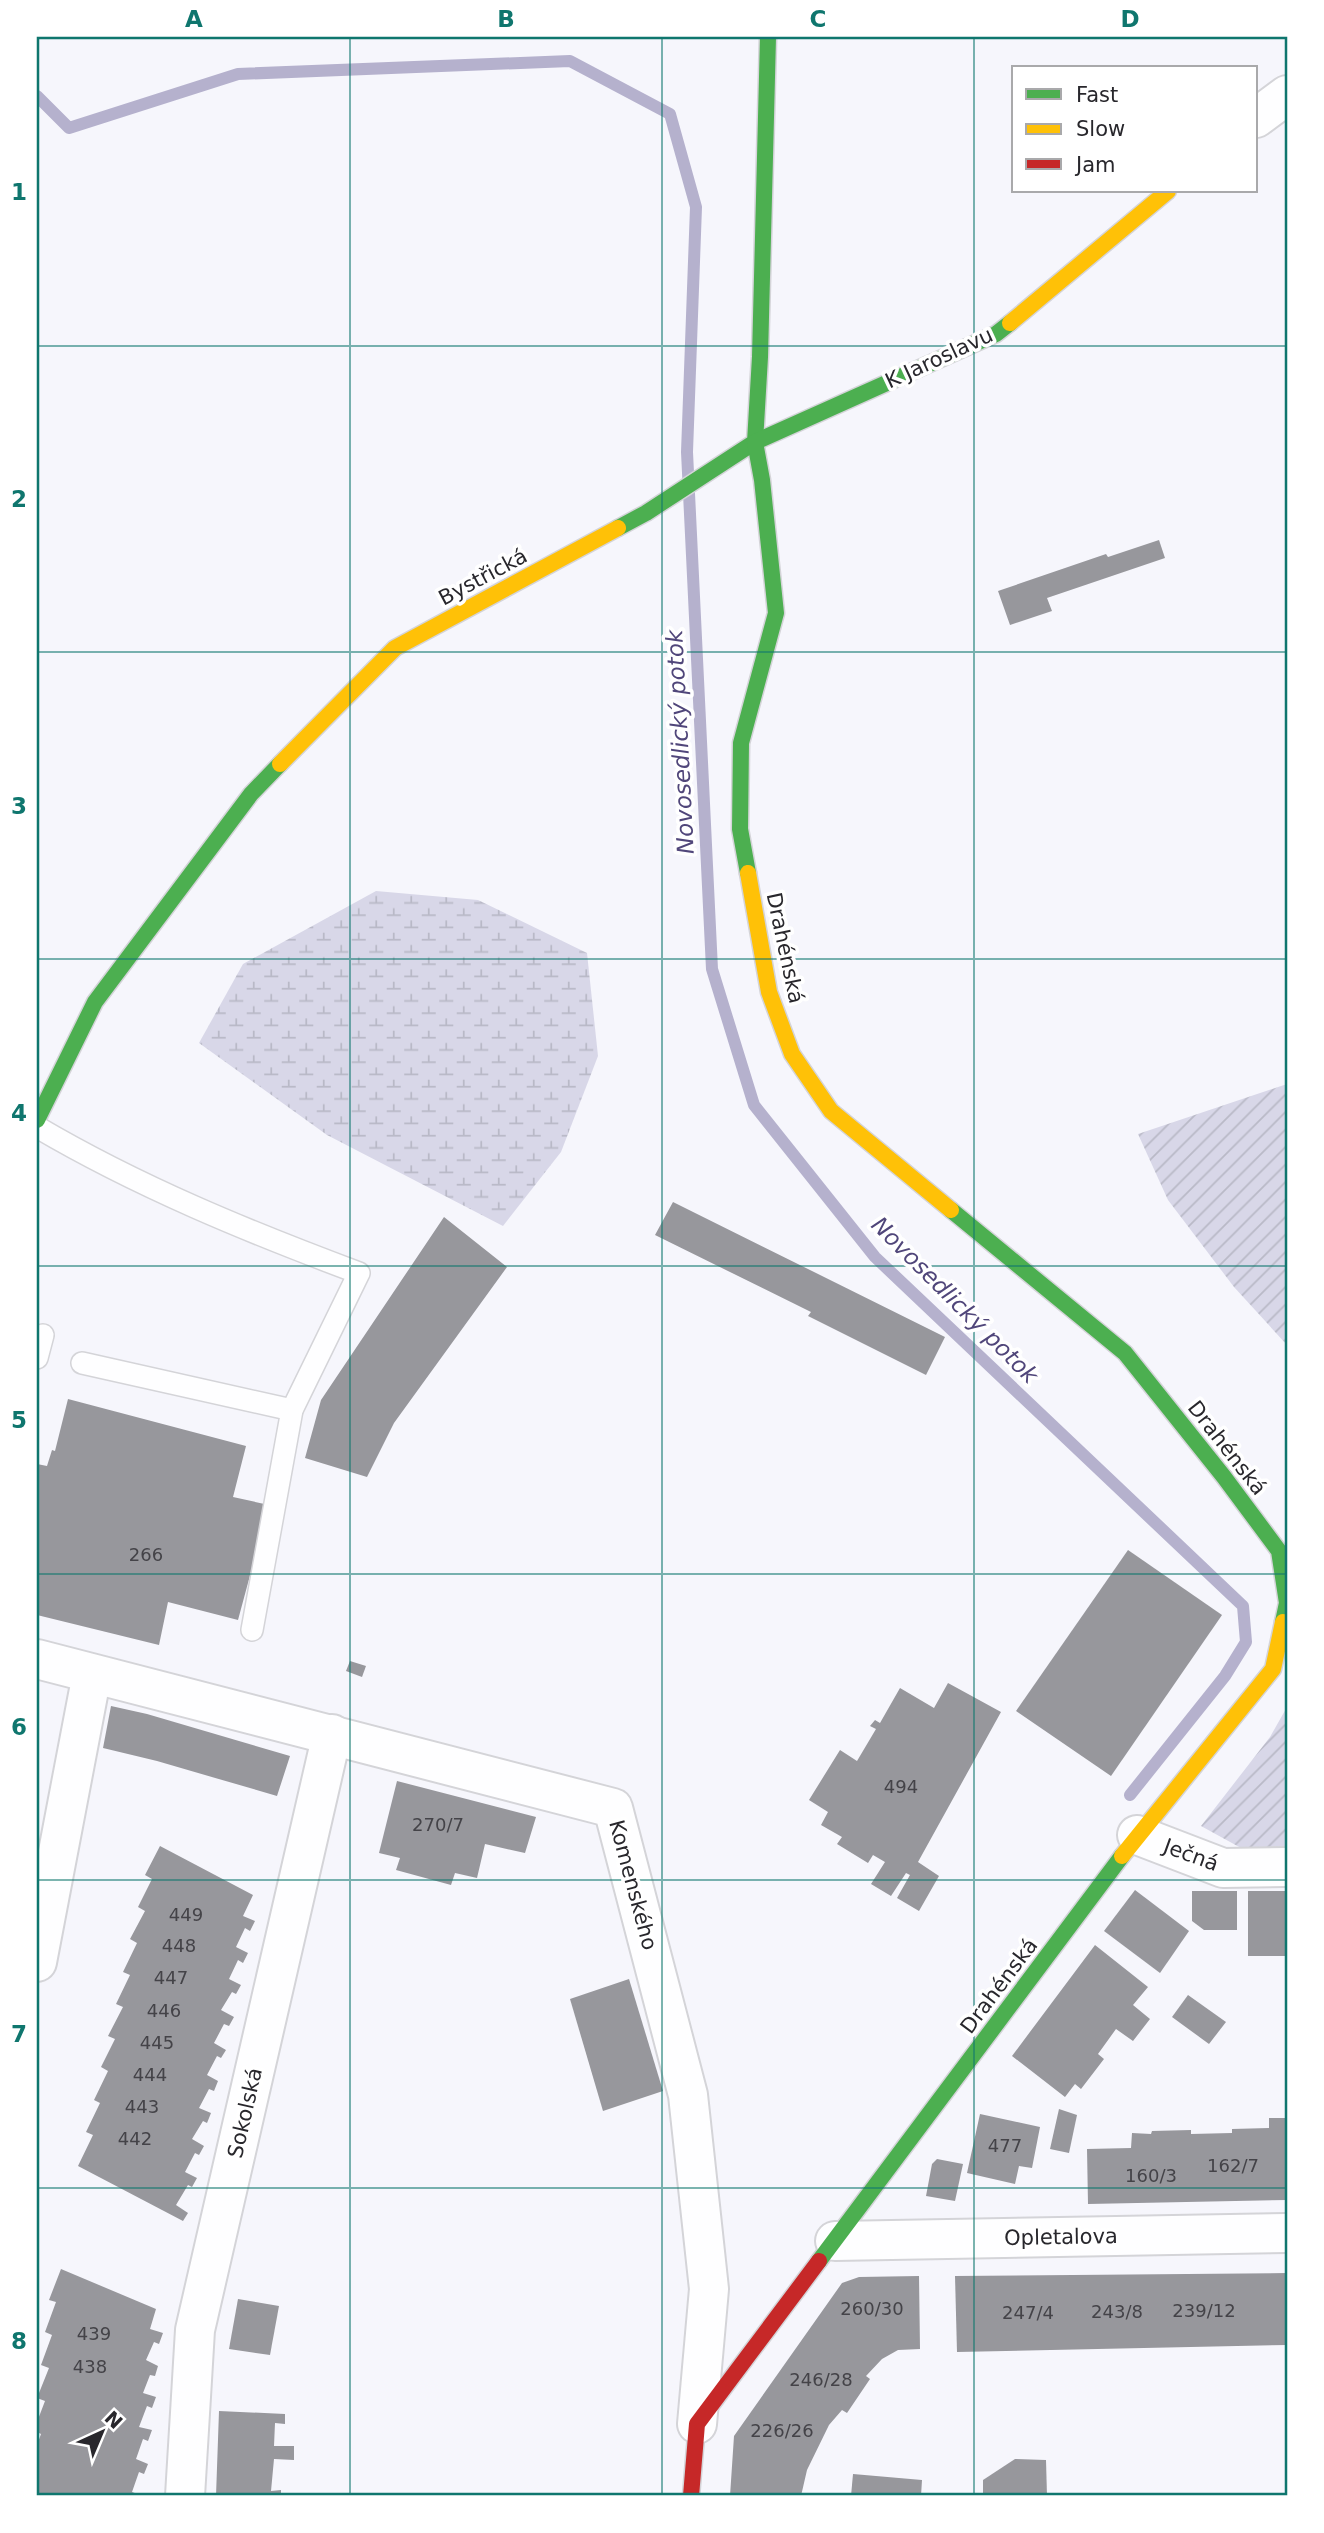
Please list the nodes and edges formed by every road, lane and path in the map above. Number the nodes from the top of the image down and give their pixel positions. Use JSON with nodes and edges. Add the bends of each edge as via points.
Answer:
{"nodes":[{"id":1,"x":768,"y":37,"type":"edge"},
{"id":2,"x":1287,"y":95,"type":"edge"},
{"id":3,"x":1258,"y":117,"type":"edge"},
{"id":4,"x":1167,"y":192,"type":"edge"},
{"id":5,"x":755,"y":442,"type":"junction"},
{"id":6,"x":37,"y":1120,"type":"edge"},
{"id":7,"x":37,"y":1127,"type":"edge"},
{"id":8,"x":43,"y":1335,"type":"dead end"},
{"id":9,"x":37,"y":1358,"type":"edge"},
{"id":10,"x":82,"y":1363,"type":"dead end"},
{"id":11,"x":292,"y":1410,"type":"junction"},
{"id":12,"x":252,"y":1630,"type":"dead end"},
{"id":13,"x":37,"y":1659,"type":"edge"},
{"id":14,"x":92,"y":1674,"type":"junction"},
{"id":15,"x":332,"y":1734,"type":"junction"},
{"id":16,"x":1138,"y":1835,"type":"junction"},
{"id":17,"x":1287,"y":1867,"type":"edge"},
{"id":18,"x":37,"y":1962,"type":"edge"},
{"id":19,"x":1287,"y":2233,"type":"edge"},
{"id":20,"x":835,"y":2241,"type":"junction"},
{"id":21,"x":697,"y":2424,"type":"junction"},
{"id":22,"x":185,"y":2496,"type":"edge"},
{"id":23,"x":691,"y":2496,"type":"edge"}],
"edges":[{"from":1,"to":5,"type":"street"},
{"from":2,"to":3,"type":"street"},
{"from":4,"to":5,"type":"street","name":"K Jaroslavu","via":[[996,334]]},
{"from":5,"to":6,"type":"street","name":"Bystřická","via":[[646,513],[395,648],[251,794],[95,1002]]},
{"from":5,"to":16,"type":"street","name":"Drahénská","via":[[776,613],[741,743],[740,829],[769,992],[792,1054],[831,1111],[1125,1353],[1279,1552],[1287,1604],[1273,1669]]},
{"from":7,"to":11,"type":"lane","via":[[82,1154],[256,1235],[359,1273]]},
{"from":8,"to":9,"type":"lane"},
{"from":10,"to":11,"type":"lane"},
{"from":11,"to":12,"type":"lane"},
{"from":13,"to":14,"type":"street","name":"Komenského"},
{"from":14,"to":15,"type":"street","name":"Komenského"},
{"from":14,"to":18,"type":"street"},
{"from":15,"to":21,"type":"street","name":"Komenského","via":[[613,1808],[688,2095],[709,2288]]},
{"from":15,"to":22,"type":"street","name":"Sokolská","via":[[195,2330]]},
{"from":16,"to":17,"type":"street","name":"Ječná","via":[[1223,1868]]},
{"from":16,"to":20,"type":"street","name":"Drahénská"},
{"from":19,"to":20,"type":"street","name":"Opletalova"},
{"from":20,"to":21,"type":"street","name":"Drahénská"},
{"from":21,"to":23,"type":"street"}]}
